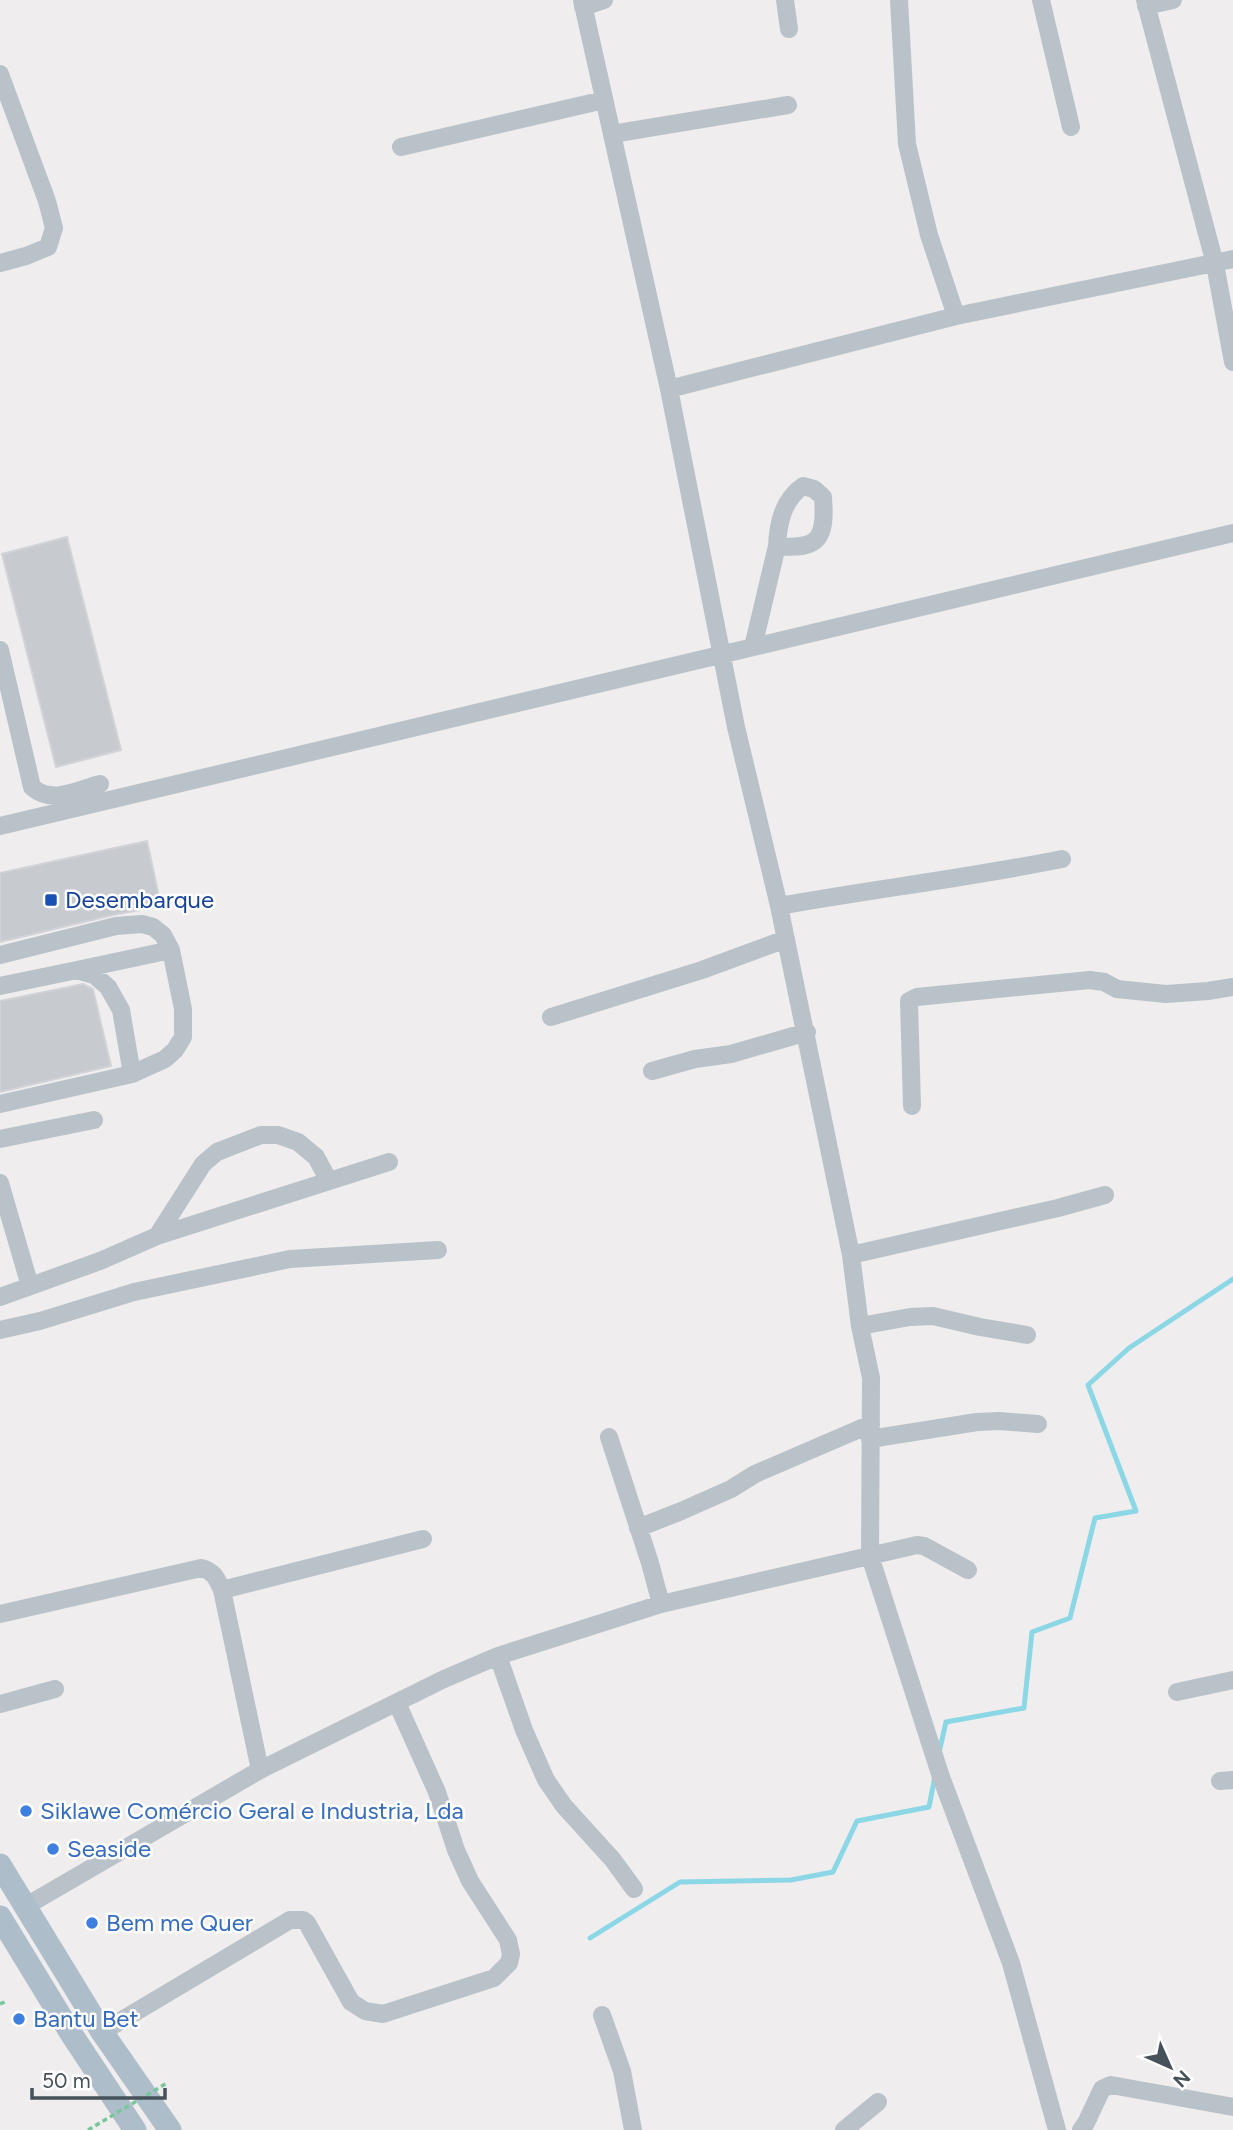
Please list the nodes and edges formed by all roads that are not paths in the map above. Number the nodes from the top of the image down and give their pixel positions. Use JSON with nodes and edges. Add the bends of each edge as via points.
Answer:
{"nodes":[{"id":1,"x":604,"y":0,"type":"edge"},
{"id":2,"x":785,"y":0,"type":"edge"},
{"id":3,"x":900,"y":0,"type":"edge"},
{"id":4,"x":1041,"y":0,"type":"edge"},
{"id":5,"x":1173,"y":0,"type":"edge"},
{"id":6,"x":1145,"y":3,"type":"edge"},
{"id":7,"x":582,"y":4,"type":"edge"},
{"id":8,"x":789,"y":29,"type":"dead end"},
{"id":9,"x":0,"y":74,"type":"edge"},
{"id":10,"x":604,"y":100,"type":"junction"},
{"id":11,"x":788,"y":104,"type":"dead end"},
{"id":12,"x":1071,"y":127,"type":"dead end"},
{"id":13,"x":611,"y":134,"type":"junction"},
{"id":14,"x":401,"y":147,"type":"dead end"},
{"id":15,"x":1233,"y":259,"type":"edge"},
{"id":16,"x":0,"y":263,"type":"edge"},
{"id":17,"x":1215,"y":264,"type":"junction"},
{"id":18,"x":956,"y":316,"type":"junction"},
{"id":19,"x":1233,"y":362,"type":"edge"},
{"id":20,"x":669,"y":389,"type":"junction"},
{"id":21,"x":1233,"y":533,"type":"edge"},
{"id":22,"x":777,"y":546,"type":"dead end"},
{"id":23,"x":753,"y":647,"type":"junction"},
{"id":24,"x":0,"y":650,"type":"edge"},
{"id":25,"x":722,"y":654,"type":"junction"},
{"id":26,"x":4,"y":683,"type":"edge"},
{"id":27,"x":100,"y":785,"type":"dead end"},
{"id":28,"x":0,"y":826,"type":"edge"},
{"id":29,"x":1062,"y":859,"type":"dead end"},
{"id":30,"x":779,"y":906,"type":"junction"},
{"id":31,"x":786,"y":939,"type":"junction"},
{"id":32,"x":172,"y":950,"type":"junction"},
{"id":33,"x":0,"y":955,"type":"edge"},
{"id":34,"x":77,"y":970,"type":"junction"},
{"id":35,"x":0,"y":986,"type":"edge"},
{"id":36,"x":1233,"y":987,"type":"edge"},
{"id":37,"x":551,"y":1017,"type":"dead end"},
{"id":38,"x":807,"y":1032,"type":"junction"},
{"id":39,"x":652,"y":1071,"type":"dead end"},
{"id":40,"x":132,"y":1074,"type":"junction"},
{"id":41,"x":0,"y":1104,"type":"edge"},
{"id":42,"x":912,"y":1106,"type":"dead end"},
{"id":43,"x":93,"y":1120,"type":"dead end"},
{"id":44,"x":0,"y":1139,"type":"edge"},
{"id":45,"x":390,"y":1162,"type":"dead end"},
{"id":46,"x":330,"y":1181,"type":"junction"},
{"id":47,"x":0,"y":1183,"type":"edge"},
{"id":48,"x":1105,"y":1195,"type":"dead end"},
{"id":49,"x":157,"y":1236,"type":"junction"},
{"id":50,"x":438,"y":1250,"type":"dead end"},
{"id":51,"x":851,"y":1255,"type":"junction"},
{"id":52,"x":30,"y":1286,"type":"junction"},
{"id":53,"x":0,"y":1297,"type":"edge"},
{"id":54,"x":860,"y":1326,"type":"junction"},
{"id":55,"x":0,"y":1330,"type":"edge"},
{"id":56,"x":1027,"y":1335,"type":"dead end"},
{"id":57,"x":1038,"y":1424,"type":"dead end"},
{"id":58,"x":871,"y":1432,"type":"junction"},
{"id":59,"x":609,"y":1437,"type":"dead end"},
{"id":60,"x":638,"y":1528,"type":"junction"},
{"id":61,"x":423,"y":1539,"type":"dead end"},
{"id":62,"x":870,"y":1556,"type":"junction"},
{"id":63,"x":968,"y":1570,"type":"dead end"},
{"id":64,"x":222,"y":1590,"type":"junction"},
{"id":65,"x":660,"y":1604,"type":"junction"},
{"id":66,"x":0,"y":1614,"type":"edge"},
{"id":67,"x":498,"y":1656,"type":"junction"},
{"id":68,"x":1233,"y":1680,"type":"edge"},
{"id":69,"x":55,"y":1689,"type":"dead end"},
{"id":70,"x":1177,"y":1692,"type":"dead end"},
{"id":71,"x":397,"y":1703,"type":"junction"},
{"id":72,"x":0,"y":1704,"type":"edge"},
{"id":73,"x":260,"y":1770,"type":"junction"},
{"id":74,"x":0,"y":1865,"type":"edge"},
{"id":75,"x":634,"y":1889,"type":"dead end"},
{"id":76,"x":26,"y":1906,"type":"junction"},
{"id":77,"x":0,"y":1917,"type":"edge"},
{"id":78,"x":602,"y":2015,"type":"dead end"},
{"id":79,"x":102,"y":2032,"type":"junction"},
{"id":80,"x":878,"y":2102,"type":"dead end"},
{"id":81,"x":1233,"y":2107,"type":"edge"},
{"id":82,"x":135,"y":2130,"type":"edge"},
{"id":83,"x":170,"y":2130,"type":"edge"},
{"id":84,"x":633,"y":2130,"type":"edge"},
{"id":85,"x":844,"y":2130,"type":"edge"},
{"id":86,"x":1057,"y":2130,"type":"edge"},
{"id":87,"x":1081,"y":2130,"type":"edge"}],
"edges":[{"from":1,"to":7,"type":"street"},
{"from":2,"to":8,"type":"street"},
{"from":3,"to":18,"type":"street","via":[[907,144],[929,235]]},
{"from":4,"to":12,"type":"street"},
{"from":5,"to":6,"type":"street"},
{"from":6,"to":17,"type":"street"},
{"from":7,"to":10,"type":"street"},
{"from":9,"to":16,"type":"street","via":[[54,228],[48,247]]},
{"from":10,"to":13,"type":"street"},
{"from":10,"to":14,"type":"street"},
{"from":11,"to":13,"type":"street"},
{"from":13,"to":20,"type":"street"},
{"from":15,"to":17,"type":"street"},
{"from":17,"to":18,"type":"street"},
{"from":17,"to":19,"type":"street"},
{"from":18,"to":20,"type":"street"},
{"from":20,"to":25,"type":"street"},
{"from":21,"to":23,"type":"street"},
{"from":22,"to":23,"type":"street"},
{"from":23,"to":25,"type":"street"},
{"from":24,"to":26,"type":"street"},
{"from":25,"to":28,"type":"street"},
{"from":25,"to":30,"type":"street"},
{"from":26,"to":27,"type":"street","via":[[32,787],[50,797]]},
{"from":29,"to":30,"type":"street"},
{"from":30,"to":31,"type":"street"},
{"from":31,"to":37,"type":"street"},
{"from":31,"to":38,"type":"street"},
{"from":32,"to":33,"type":"street","via":[[163,935],[142,924],[116,926]]},
{"from":32,"to":34,"type":"street"},
{"from":32,"to":40,"type":"street","via":[[183,1009],[183,1037],[165,1059]]},
{"from":34,"to":35,"type":"street"},
{"from":34,"to":40,"type":"street","via":[[108,987],[121,1010]]},
{"from":36,"to":42,"type":"street","via":[[1166,994],[1117,989],[1090,980],[917,997],[909,1001]]},
{"from":38,"to":39,"type":"street"},
{"from":38,"to":51,"type":"street"},
{"from":40,"to":41,"type":"street"},
{"from":43,"to":44,"type":"street"},
{"from":45,"to":46,"type":"street"},
{"from":46,"to":49,"type":"street"},
{"from":46,"to":49,"type":"street","via":[[316,1157],[298,1142],[261,1135],[217,1152],[203,1164]]},
{"from":47,"to":52,"type":"street"},
{"from":48,"to":51,"type":"street"},
{"from":49,"to":52,"type":"street"},
{"from":50,"to":55,"type":"street","via":[[290,1259],[134,1292]]},
{"from":51,"to":54,"type":"street"},
{"from":52,"to":53,"type":"street"},
{"from":54,"to":56,"type":"street","via":[[933,1316]]},
{"from":54,"to":58,"type":"street","via":[[871,1378]]},
{"from":57,"to":58,"type":"street","via":[[977,1422]]},
{"from":58,"to":60,"type":"street","via":[[767,1468],[731,1489]]},
{"from":58,"to":62,"type":"street"},
{"from":59,"to":60,"type":"street"},
{"from":60,"to":65,"type":"street"},
{"from":61,"to":64,"type":"street"},
{"from":62,"to":63,"type":"street","via":[[924,1546]]},
{"from":62,"to":65,"type":"street"},
{"from":62,"to":86,"type":"street","via":[[941,1777],[1011,1963]]},
{"from":64,"to":66,"type":"street","via":[[215,1574],[201,1568]]},
{"from":64,"to":73,"type":"street"},
{"from":65,"to":67,"type":"street"},
{"from":67,"to":71,"type":"street"},
{"from":67,"to":75,"type":"street","via":[[546,1780]]},
{"from":68,"to":70,"type":"street"},
{"from":69,"to":72,"type":"street"},
{"from":71,"to":73,"type":"street"},
{"from":71,"to":79,"type":"street","via":[[437,1791],[470,1881],[508,1940],[509,1963],[494,1978],[482,1982],[383,2014],[365,2011],[351,2002],[307,1923],[290,1920]]},
{"from":73,"to":76,"type":"street"},
{"from":74,"to":76,"type":"main road"},
{"from":76,"to":79,"type":"main road"},
{"from":77,"to":82,"type":"main road"},
{"from":78,"to":84,"type":"street","via":[[622,2071]]},
{"from":79,"to":83,"type":"main road"},
{"from":80,"to":85,"type":"street"},
{"from":81,"to":87,"type":"street","via":[[1111,2085],[1102,2089]]}]}
